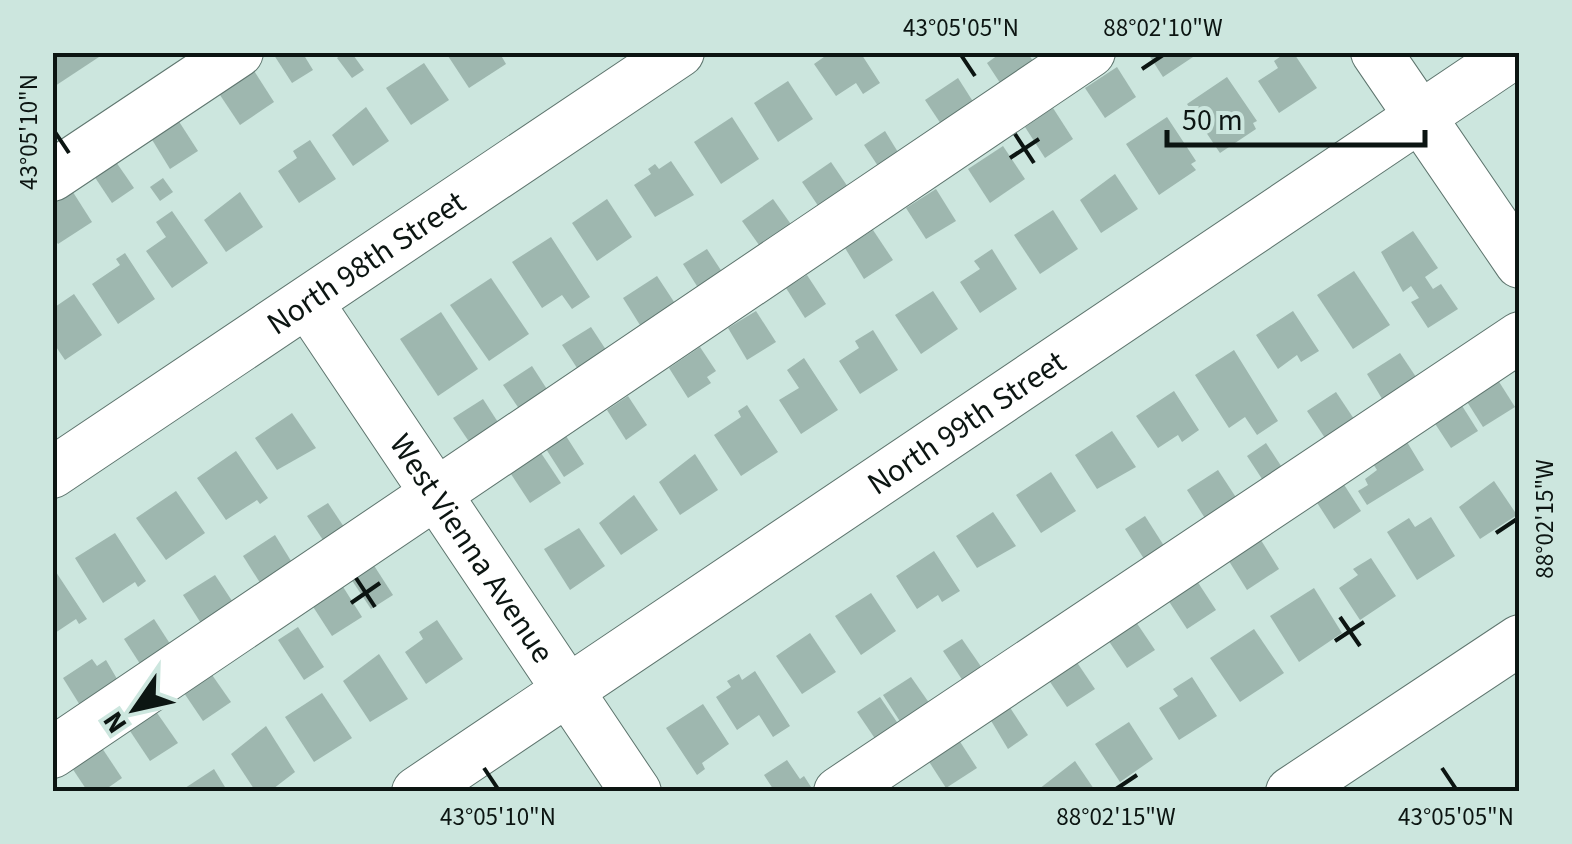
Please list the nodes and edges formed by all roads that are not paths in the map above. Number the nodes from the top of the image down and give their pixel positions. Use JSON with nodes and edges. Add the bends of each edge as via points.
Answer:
{"nodes":[{"id":1,"x":238,"y":52,"type":"edge"},
{"id":2,"x":679,"y":52,"type":"edge"},
{"id":3,"x":1090,"y":52,"type":"edge"},
{"id":4,"x":1376,"y":52,"type":"edge"},
{"id":5,"x":1516,"y":52,"type":"edge"},
{"id":6,"x":1420,"y":116,"type":"junction"},
{"id":7,"x":52,"y":176,"type":"edge"},
{"id":8,"x":1520,"y":263,"type":"edge"},
{"id":9,"x":308,"y":302,"type":"junction"},
{"id":10,"x":1520,"y":337,"type":"edge"},
{"id":11,"x":52,"y":473,"type":"edge"},
{"id":12,"x":436,"y":493,"type":"junction"},
{"id":13,"x":1520,"y":640,"type":"edge"},
{"id":14,"x":569,"y":690,"type":"junction"},
{"id":15,"x":52,"y":753,"type":"edge"},
{"id":16,"x":418,"y":792,"type":"edge"},
{"id":17,"x":636,"y":792,"type":"edge"},
{"id":18,"x":838,"y":792,"type":"edge"},
{"id":19,"x":1291,"y":792,"type":"edge"}],
"edges":[{"from":1,"to":7,"type":"street"},
{"from":2,"to":9,"type":"street","name":"North 98th Street"},
{"from":3,"to":12,"type":"street"},
{"from":4,"to":6,"type":"street"},
{"from":5,"to":6,"type":"street","name":"North 99th Street"},
{"from":6,"to":8,"type":"street"},
{"from":6,"to":14,"type":"street","name":"North 99th Street"},
{"from":9,"to":11,"type":"street","name":"North 98th Street"},
{"from":9,"to":12,"type":"street","name":"West Vienna Avenue"},
{"from":10,"to":18,"type":"street"},
{"from":12,"to":14,"type":"street","name":"West Vienna Avenue"},
{"from":12,"to":15,"type":"street"},
{"from":13,"to":19,"type":"street"},
{"from":14,"to":16,"type":"street","name":"North 99th Street"},
{"from":14,"to":17,"type":"street","name":"West Vienna Avenue"}]}
